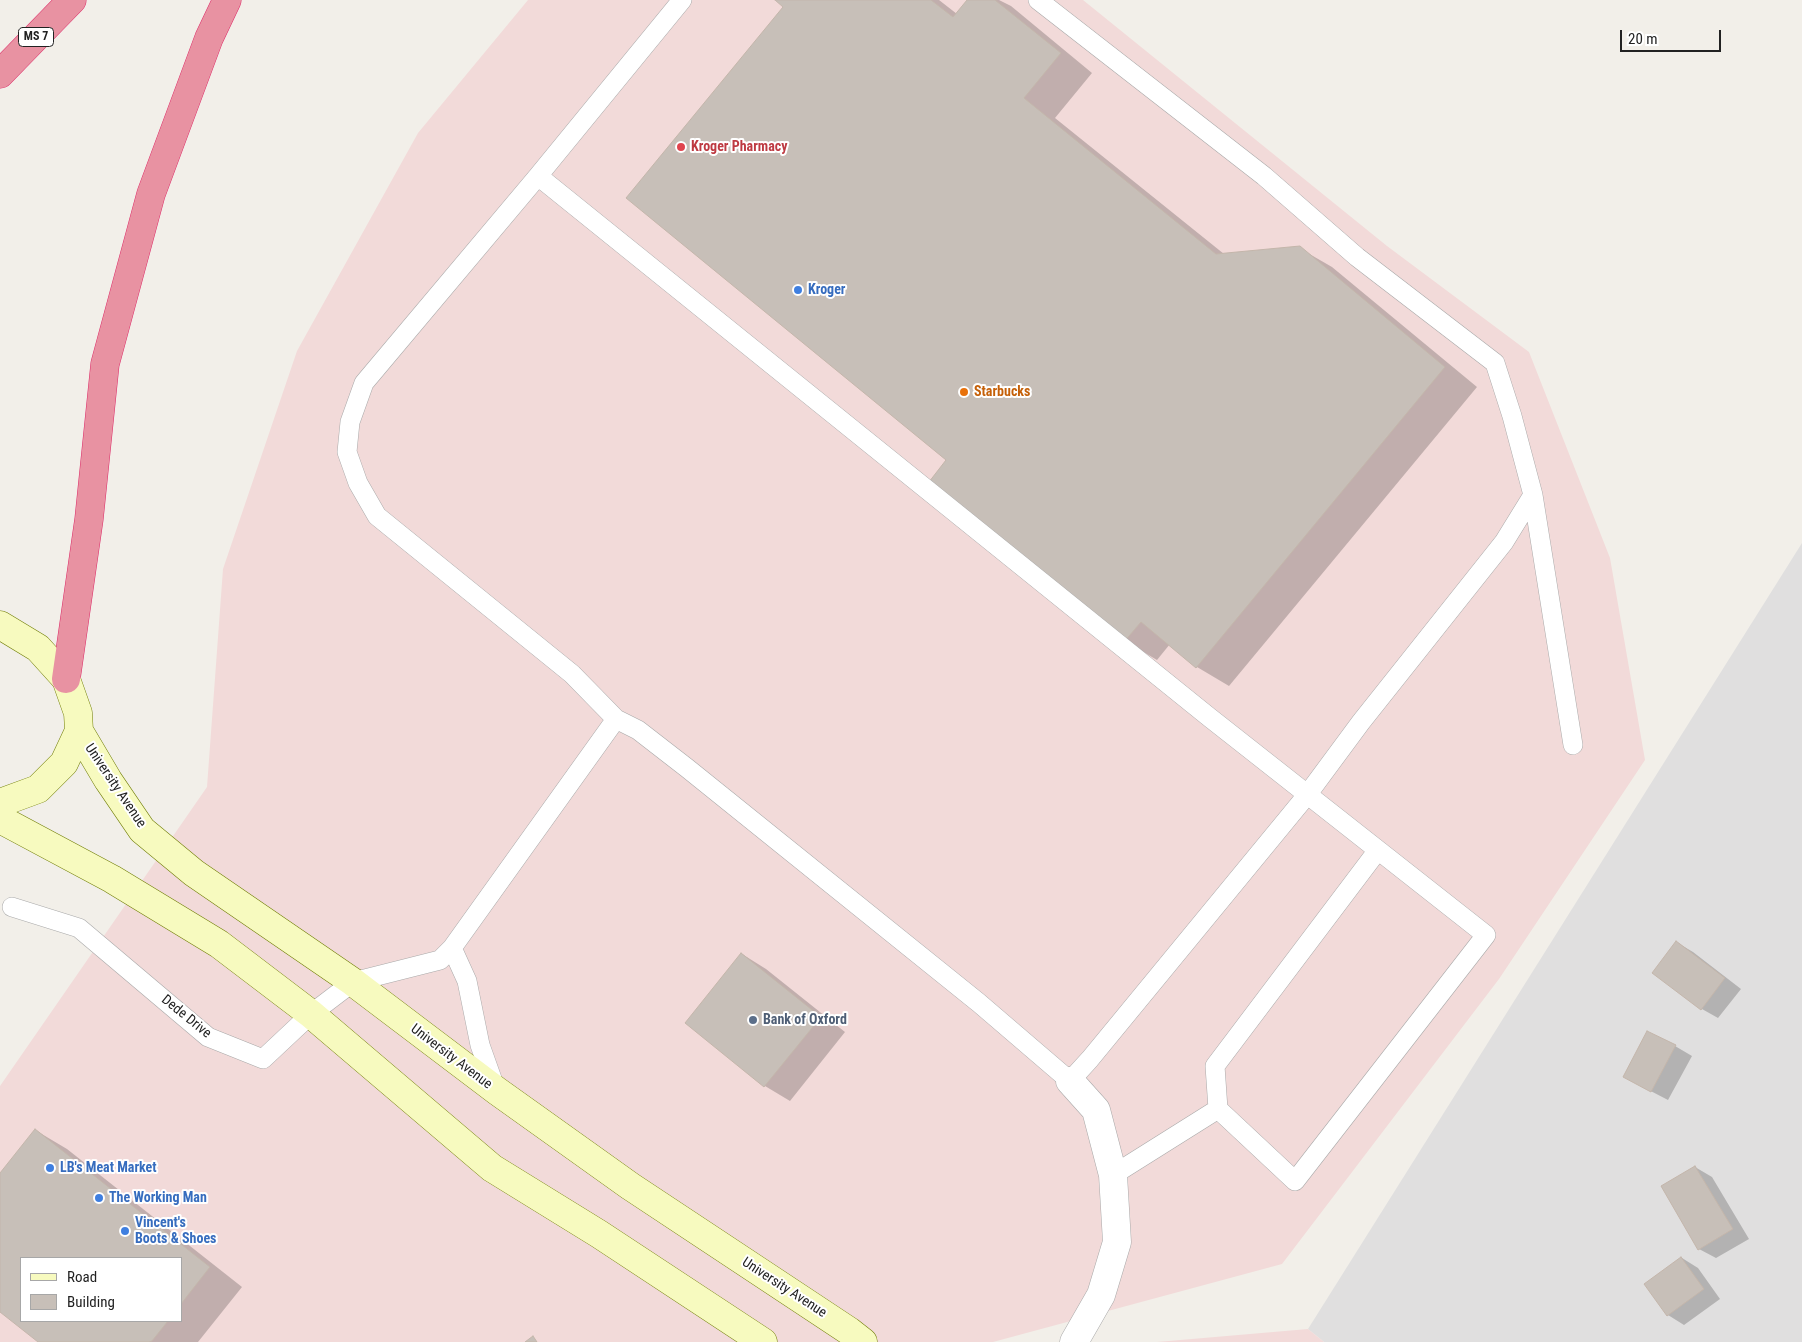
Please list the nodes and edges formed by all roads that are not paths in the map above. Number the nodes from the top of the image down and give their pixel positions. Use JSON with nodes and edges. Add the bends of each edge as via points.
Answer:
{"nodes":[{"id":1,"x":72,"y":0,"type":"edge"},
{"id":2,"x":227,"y":0,"type":"edge"},
{"id":3,"x":682,"y":0,"type":"edge"},
{"id":4,"x":1038,"y":0,"type":"edge"},
{"id":5,"x":0,"y":74,"type":"edge"},
{"id":6,"x":538,"y":176,"type":"junction"},
{"id":7,"x":1533,"y":494,"type":"junction"},
{"id":8,"x":0,"y":625,"type":"edge"},
{"id":9,"x":66,"y":679,"type":"junction"},
{"id":10,"x":616,"y":719,"type":"junction"},
{"id":11,"x":78,"y":731,"type":"junction"},
{"id":12,"x":1573,"y":745,"type":"dead end"},
{"id":13,"x":1307,"y":795,"type":"junction"},
{"id":14,"x":0,"y":803,"type":"edge"},
{"id":15,"x":0,"y":819,"type":"edge"},
{"id":16,"x":1378,"y":850,"type":"junction"},
{"id":17,"x":12,"y":907,"type":"dead end"},
{"id":18,"x":452,"y":948,"type":"junction"},
{"id":19,"x":353,"y":982,"type":"junction"},
{"id":20,"x":311,"y":1014,"type":"junction"},
{"id":21,"x":1070,"y":1081,"type":"junction"},
{"id":22,"x":497,"y":1091,"type":"junction"},
{"id":23,"x":1218,"y":1109,"type":"junction"},
{"id":24,"x":1113,"y":1175,"type":"junction"},
{"id":25,"x":763,"y":1342,"type":"edge"},
{"id":26,"x":863,"y":1342,"type":"edge"},
{"id":27,"x":1074,"y":1342,"type":"edge"}],
"edges":[{"from":1,"to":5,"type":"highway","number":"MS 7"},
{"from":2,"to":9,"type":"highway","via":[[209,38],[151,194],[105,364],[89,519]]},
{"from":3,"to":6,"type":"lane"},
{"from":4,"to":7,"type":"lane","via":[[1264,176],[1357,257],[1495,363]]},
{"from":6,"to":10,"type":"lane","via":[[364,383],[350,422],[347,452],[358,483],[377,516],[572,674]]},
{"from":6,"to":13,"type":"lane"},
{"from":7,"to":12,"type":"lane"},
{"from":7,"to":13,"type":"lane","via":[[1504,542]]},
{"from":8,"to":9,"type":"main road","name":"University Avenue","via":[[38,648]]},
{"from":9,"to":11,"type":"main road","name":"University Avenue","via":[[78,713]]},
{"from":10,"to":18,"type":"lane"},
{"from":10,"to":21,"type":"lane","via":[[638,730],[680,763],[979,1002]]},
{"from":11,"to":14,"type":"main road","name":"University Avenue","via":[[64,763],[38,789]]},
{"from":11,"to":19,"type":"main road","name":"University Avenue","via":[[142,830],[194,873]]},
{"from":13,"to":16,"type":"lane"},
{"from":13,"to":21,"type":"lane"},
{"from":15,"to":20,"type":"main road","via":[[112,879],[219,944]]},
{"from":16,"to":23,"type":"lane","via":[[1215,1066]]},
{"from":16,"to":23,"type":"lane","via":[[1486,935],[1295,1181]]},
{"from":17,"to":20,"type":"lane","name":"Dede Drive","via":[[79,928],[208,1037],[263,1059]]},
{"from":18,"to":19,"type":"lane","via":[[440,960]]},
{"from":18,"to":22,"type":"lane","via":[[467,981],[480,1045]]},
{"from":19,"to":20,"type":"lane","name":"Dede Drive"},
{"from":19,"to":22,"type":"main road","name":"University Avenue"},
{"from":20,"to":25,"type":"main road","via":[[492,1168]]},
{"from":21,"to":24,"type":"street","via":[[1096,1110]]},
{"from":22,"to":26,"type":"main road","name":"University Avenue","via":[[630,1186]]},
{"from":23,"to":24,"type":"lane"},
{"from":24,"to":27,"type":"street","via":[[1117,1242],[1101,1295]]}]}
